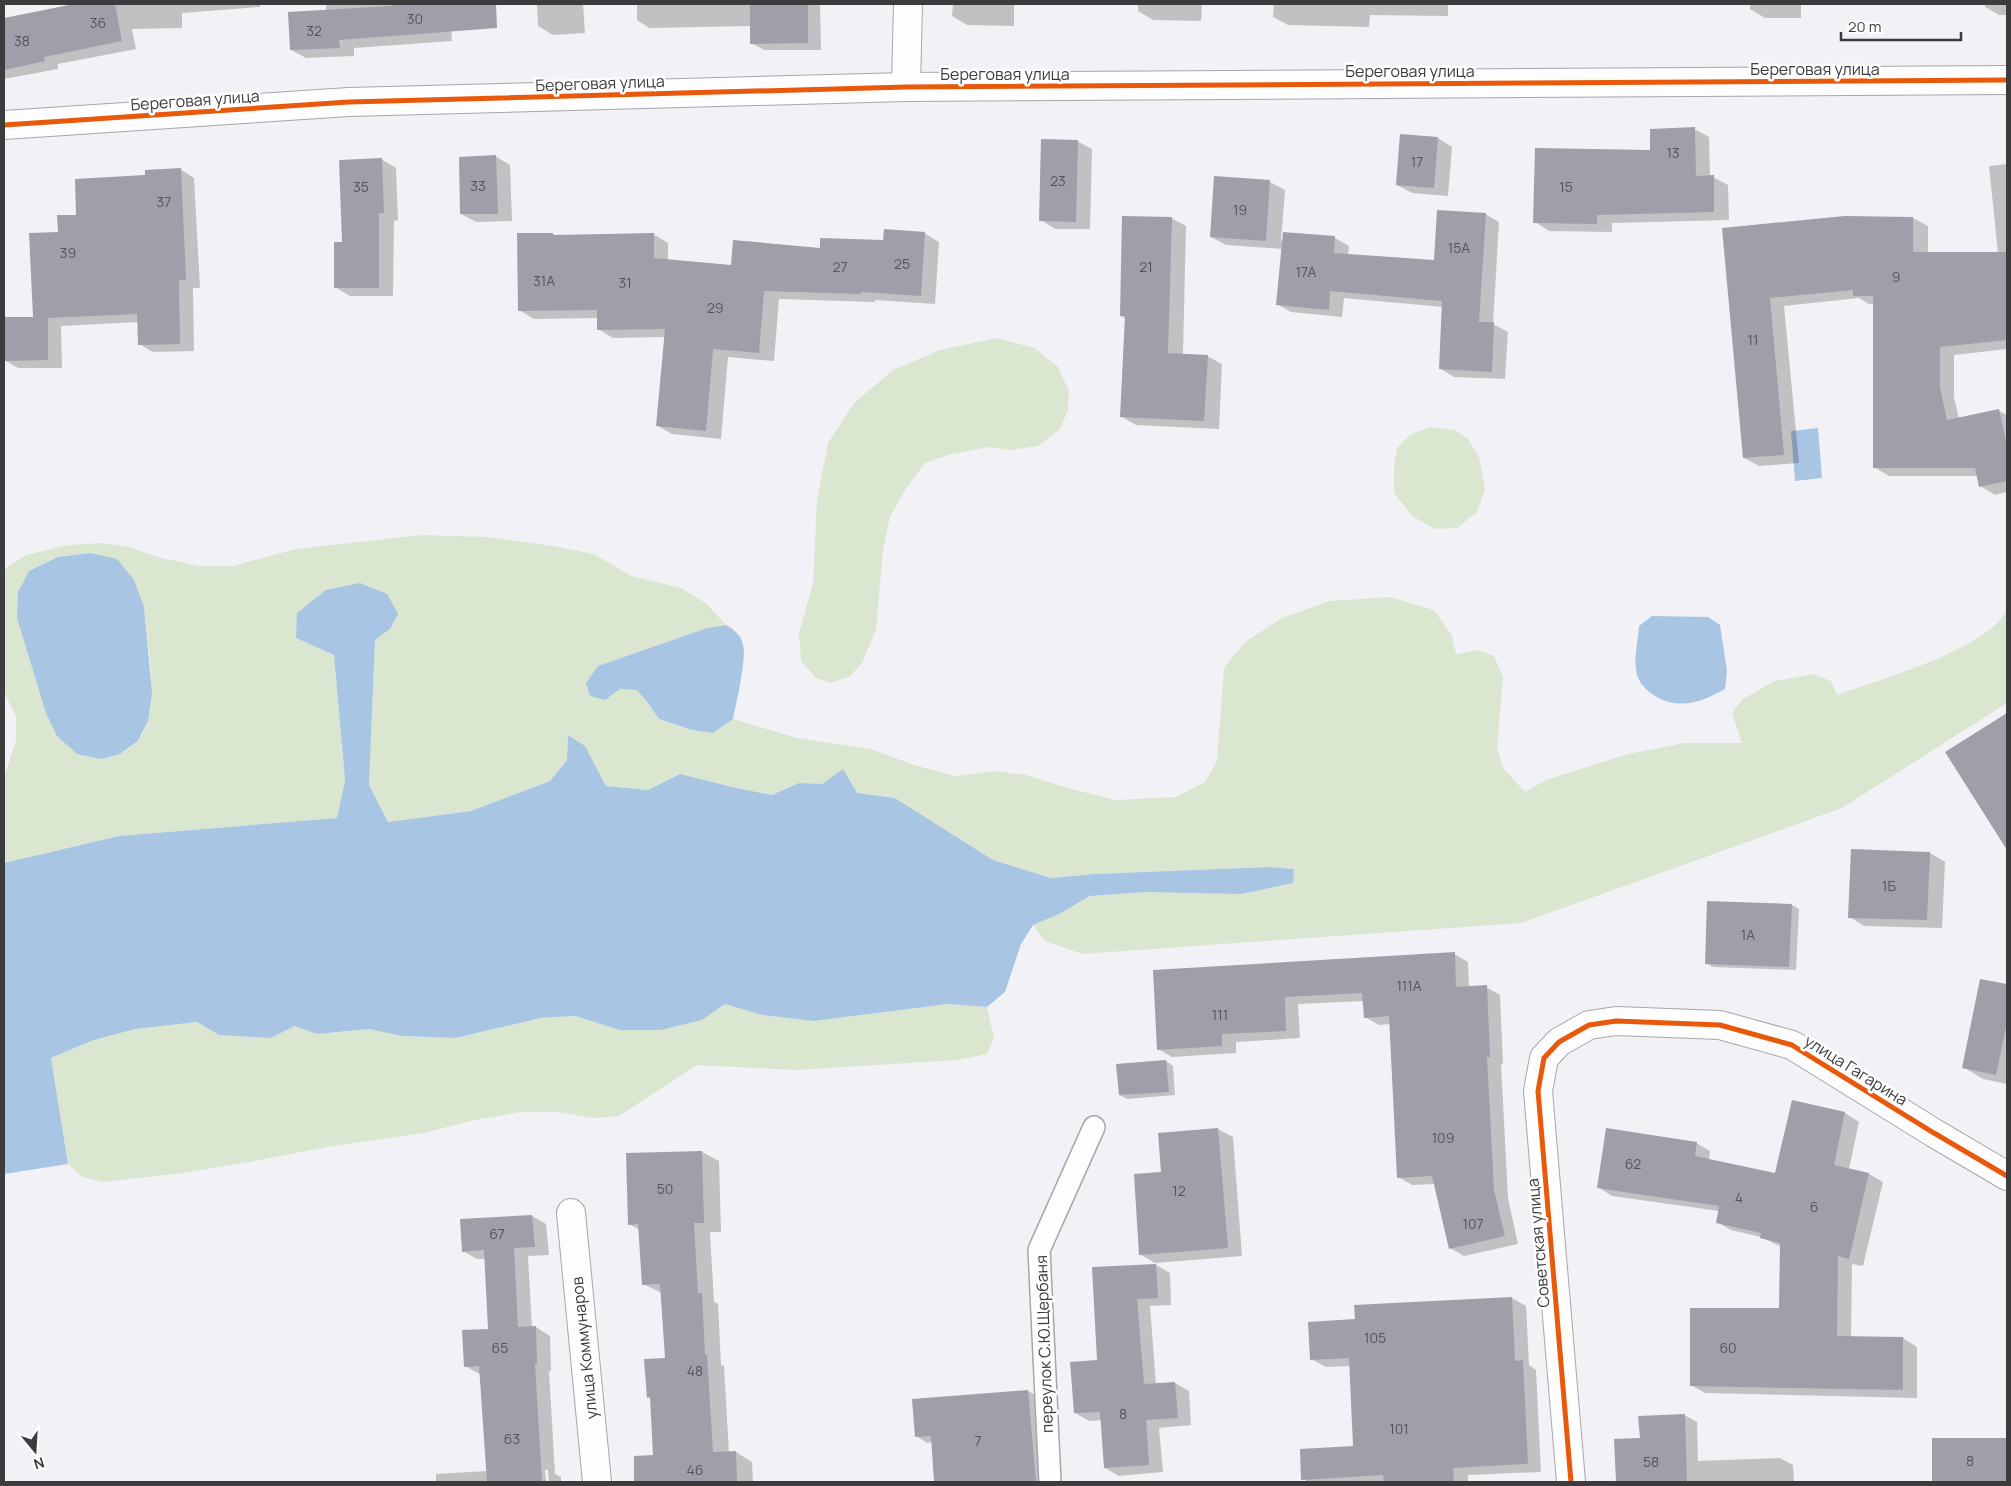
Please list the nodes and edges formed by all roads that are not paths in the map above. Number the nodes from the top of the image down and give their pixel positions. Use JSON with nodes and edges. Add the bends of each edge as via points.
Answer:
{"nodes":[{"id":1,"x":908,"y":4,"type":"edge"},
{"id":2,"x":2007,"y":80,"type":"edge"},
{"id":3,"x":906,"y":87,"type":"junction"},
{"id":4,"x":4,"y":125,"type":"edge"},
{"id":5,"x":1589,"y":1026,"type":"joint"},
{"id":6,"x":1094,"y":1127,"type":"dead end"},
{"id":7,"x":2007,"y":1176,"type":"edge"},
{"id":8,"x":570,"y":1213,"type":"dead end"},
{"id":9,"x":597,"y":1482,"type":"edge"},
{"id":10,"x":1050,"y":1482,"type":"edge"},
{"id":11,"x":1571,"y":1482,"type":"edge"}],
"edges":[{"from":1,"to":3,"type":"street"},
{"from":2,"to":3,"type":"street","name":"Береговая улица"},
{"from":3,"to":4,"type":"street","name":"Береговая улица","via":[[349,102]]},
{"from":5,"to":7,"type":"street","name":"улица Гагарина","via":[[1616,1021],[1720,1025],[1792,1045]]},
{"from":5,"to":11,"type":"street","name":"Советская улица","via":[[1559,1042],[1544,1058],[1538,1091]]},
{"from":6,"to":10,"type":"lane","name":"переулок С.Ю.Щербаня","via":[[1039,1250]]},
{"from":8,"to":9,"type":"street","name":"улица Коммунаров"}]}
